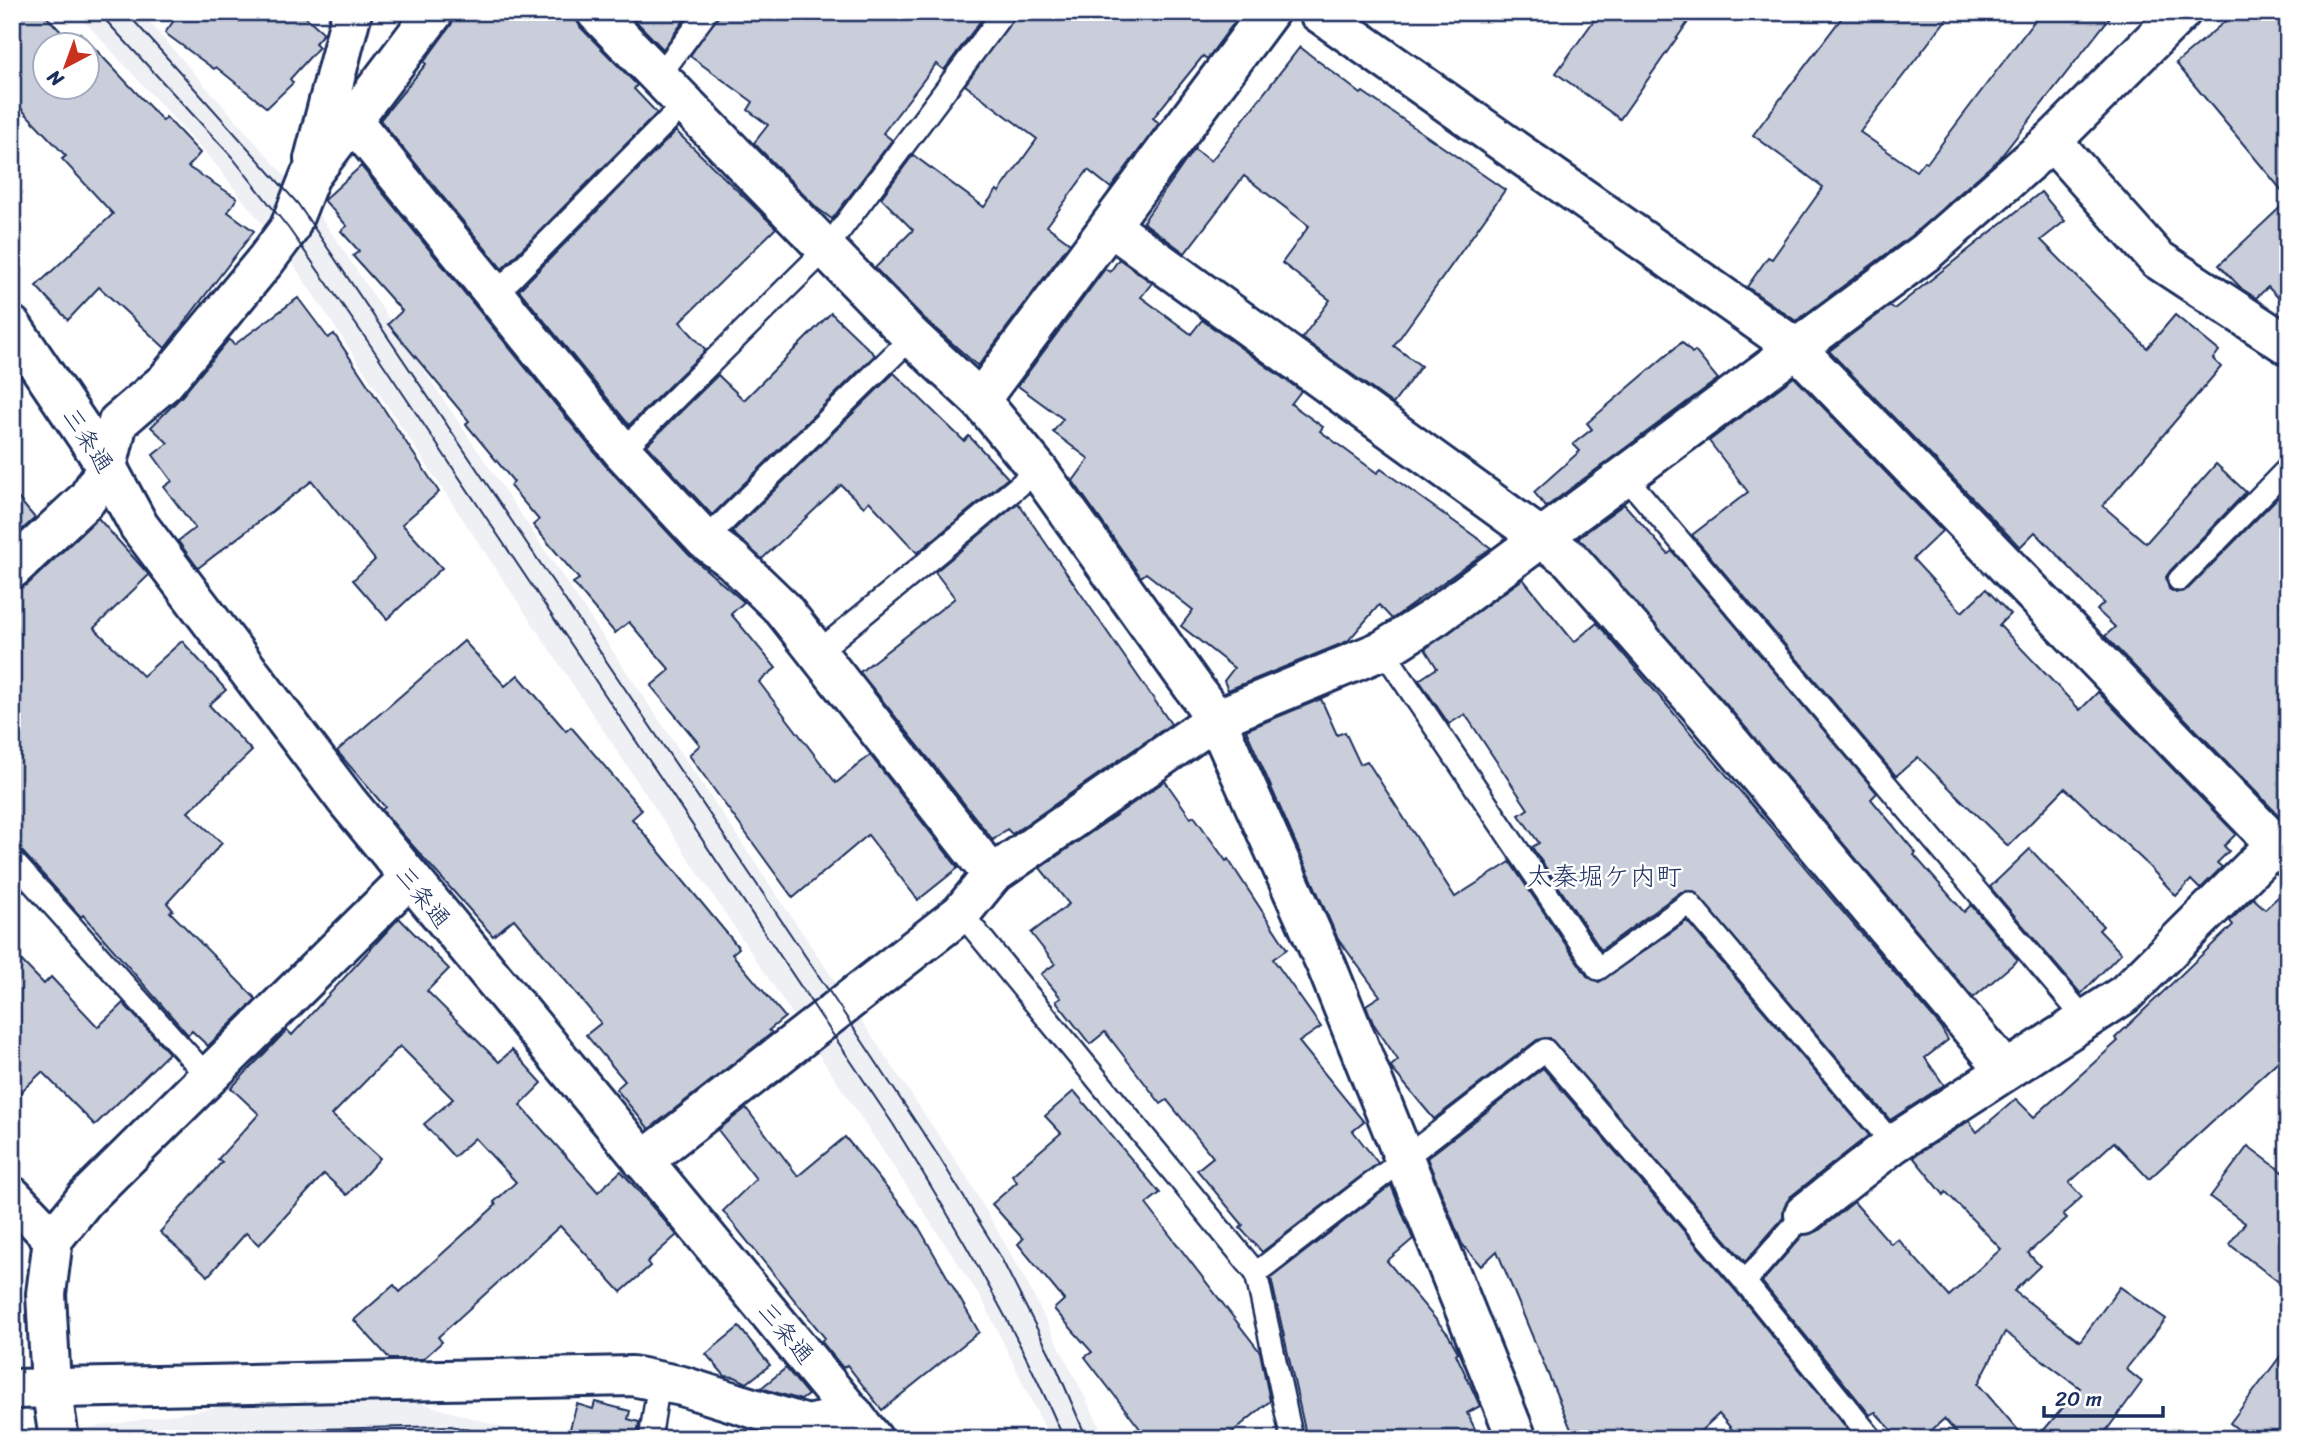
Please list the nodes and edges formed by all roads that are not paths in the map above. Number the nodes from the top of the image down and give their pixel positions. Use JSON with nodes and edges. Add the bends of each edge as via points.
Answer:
{"nodes":[{"id":1,"x":352,"y":12,"type":"edge"},
{"id":2,"x":434,"y":12,"type":"edge"},
{"id":3,"x":596,"y":12,"type":"edge"},
{"id":4,"x":707,"y":12,"type":"edge"},
{"id":5,"x":1004,"y":12,"type":"edge"},
{"id":6,"x":1269,"y":12,"type":"edge"},
{"id":7,"x":1318,"y":12,"type":"edge"},
{"id":8,"x":2181,"y":12,"type":"edge"},
{"id":9,"x":672,"y":89,"type":"junction"},
{"id":10,"x":352,"y":120,"type":"junction"},
{"id":11,"x":2052,"y":141,"type":"junction"},
{"id":12,"x":310,"y":176,"type":"junction"},
{"id":13,"x":1110,"y":226,"type":"junction"},
{"id":14,"x":826,"y":249,"type":"junction"},
{"id":15,"x":496,"y":293,"type":"junction"},
{"id":16,"x":12,"y":326,"type":"edge"},
{"id":17,"x":2281,"y":330,"type":"edge"},
{"id":18,"x":912,"y":337,"type":"junction"},
{"id":19,"x":1796,"y":348,"type":"junction"},
{"id":20,"x":980,"y":400,"type":"junction"},
{"id":21,"x":622,"y":451,"type":"junction"},
{"id":22,"x":107,"y":467,"type":"junction"},
{"id":23,"x":2288,"y":468,"type":"edge"},
{"id":24,"x":1038,"y":470,"type":"junction"},
{"id":25,"x":1625,"y":476,"type":"junction"},
{"id":26,"x":1540,"y":536,"type":"junction"},
{"id":27,"x":705,"y":540,"type":"junction"},
{"id":28,"x":12,"y":569,"type":"edge"},
{"id":29,"x":2179,"y":580,"type":"dead end"},
{"id":30,"x":1383,"y":650,"type":"junction"},
{"id":31,"x":818,"y":652,"type":"junction"},
{"id":32,"x":1216,"y":719,"type":"junction"},
{"id":33,"x":2281,"y":851,"type":"edge"},
{"id":34,"x":12,"y":860,"type":"edge"},
{"id":35,"x":992,"y":875,"type":"junction"},
{"id":36,"x":408,"y":879,"type":"junction"},
{"id":37,"x":961,"y":913,"type":"junction"},
{"id":38,"x":2085,"y":1019,"type":"junction"},
{"id":39,"x":2005,"y":1069,"type":"junction"},
{"id":40,"x":208,"y":1077,"type":"junction"},
{"id":41,"x":1893,"y":1144,"type":"junction"},
{"id":42,"x":1404,"y":1159,"type":"junction"},
{"id":43,"x":643,"y":1161,"type":"junction"},
{"id":44,"x":12,"y":1196,"type":"edge"},
{"id":45,"x":1804,"y":1214,"type":"joint"},
{"id":46,"x":53,"y":1240,"type":"junction"},
{"id":47,"x":1256,"y":1273,"type":"junction"},
{"id":48,"x":1745,"y":1282,"type":"junction"},
{"id":49,"x":659,"y":1382,"type":"junction"},
{"id":50,"x":51,"y":1386,"type":"junction"},
{"id":51,"x":12,"y":1389,"type":"edge"},
{"id":52,"x":857,"y":1431,"type":"edge"},
{"id":53,"x":812,"y":1432,"type":"edge"},
{"id":54,"x":59,"y":1439,"type":"edge"},
{"id":55,"x":650,"y":1439,"type":"edge"},
{"id":56,"x":1292,"y":1439,"type":"edge"},
{"id":57,"x":1517,"y":1439,"type":"edge"},
{"id":58,"x":1872,"y":1439,"type":"edge"}],
"edges":[{"from":1,"to":12,"type":"street"},
{"from":2,"to":10,"type":"street"},
{"from":3,"to":9,"type":"street"},
{"from":4,"to":9,"type":"lane"},
{"from":5,"to":14,"type":"lane"},
{"from":6,"to":13,"type":"street"},
{"from":7,"to":19,"type":"street"},
{"from":8,"to":11,"type":"street"},
{"from":9,"to":14,"type":"street"},
{"from":9,"to":15,"type":"lane"},
{"from":10,"to":12,"type":"street"},
{"from":10,"to":15,"type":"street"},
{"from":11,"to":17,"type":"street","via":[[2157,259]]},
{"from":11,"to":19,"type":"street","via":[[1926,252]]},
{"from":12,"to":22,"type":"street","via":[[289,229],[266,260],[165,382],[118,422]]},
{"from":13,"to":20,"type":"street"},
{"from":13,"to":26,"type":"street"},
{"from":14,"to":18,"type":"street"},
{"from":14,"to":21,"type":"lane"},
{"from":15,"to":21,"type":"street"},
{"from":16,"to":22,"type":"street","name":"三条通"},
{"from":18,"to":20,"type":"street"},
{"from":18,"to":27,"type":"lane"},
{"from":19,"to":25,"type":"street"},
{"from":19,"to":33,"type":"street"},
{"from":20,"to":24,"type":"street"},
{"from":21,"to":27,"type":"street"},
{"from":22,"to":28,"type":"street","via":[[87,499]]},
{"from":22,"to":36,"type":"street","name":"三条通","via":[[139,526]]},
{"from":23,"to":29,"type":"lane"},
{"from":24,"to":31,"type":"lane"},
{"from":24,"to":32,"type":"street"},
{"from":25,"to":26,"type":"street"},
{"from":25,"to":38,"type":"lane"},
{"from":26,"to":30,"type":"street"},
{"from":26,"to":39,"type":"street","via":[[1570,559],[1709,717]]},
{"from":27,"to":31,"type":"street","via":[[782,608]]},
{"from":30,"to":32,"type":"street"},
{"from":30,"to":41,"type":"lane","via":[[1598,969],[1689,903]]},
{"from":31,"to":35,"type":"street"},
{"from":32,"to":35,"type":"street"},
{"from":32,"to":42,"type":"street","via":[[1327,967]]},
{"from":33,"to":38,"type":"street","via":[[2125,994]]},
{"from":34,"to":40,"type":"lane"},
{"from":35,"to":37,"type":"street"},
{"from":36,"to":40,"type":"street"},
{"from":36,"to":43,"type":"street","name":"三条通"},
{"from":37,"to":43,"type":"street"},
{"from":37,"to":47,"type":"lane"},
{"from":38,"to":39,"type":"street"},
{"from":39,"to":41,"type":"street"},
{"from":40,"to":46,"type":"street","via":[[85,1199]]},
{"from":41,"to":45,"type":"street"},
{"from":42,"to":47,"type":"lane"},
{"from":42,"to":48,"type":"lane","via":[[1545,1050]]},
{"from":42,"to":57,"type":"street"},
{"from":43,"to":52,"type":"street","name":"三条通"},
{"from":44,"to":46,"type":"street"},
{"from":45,"to":48,"type":"lane"},
{"from":46,"to":50,"type":"street","via":[[46,1294]]},
{"from":47,"to":56,"type":"lane"},
{"from":48,"to":58,"type":"lane"},
{"from":49,"to":50,"type":"street","via":[[632,1377]]},
{"from":49,"to":53,"type":"street"},
{"from":49,"to":55,"type":"lane"},
{"from":50,"to":51,"type":"street"},
{"from":50,"to":54,"type":"street"},
{"from":52,"to":53,"type":"street"}]}
